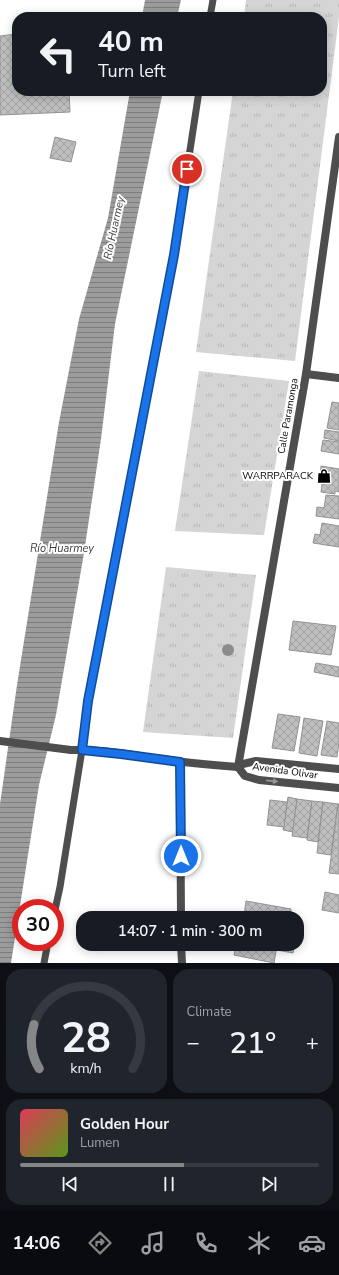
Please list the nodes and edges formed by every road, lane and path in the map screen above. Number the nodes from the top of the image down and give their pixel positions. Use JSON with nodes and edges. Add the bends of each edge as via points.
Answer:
{"nodes":[{"id":1,"x":213,"y":0,"type":"edge"},
{"id":2,"x":211,"y":12,"type":"edge"},
{"id":3,"x":198,"y":96,"type":"edge"},
{"id":4,"x":339,"y":137,"type":"edge"},
{"id":5,"x":306,"y":374,"type":"junction"},
{"id":6,"x":339,"y":378,"type":"edge"},
{"id":7,"x":0,"y":741,"type":"edge"},
{"id":8,"x":82,"y":750,"type":"junction"},
{"id":9,"x":180,"y":762,"type":"junction"},
{"id":10,"x":238,"y":767,"type":"junction"},
{"id":11,"x":339,"y":769,"type":"edge"},
{"id":12,"x":339,"y":788,"type":"edge"},
{"id":13,"x":57,"y":899,"type":"edge"},
{"id":14,"x":181,"y":911,"type":"edge"},
{"id":15,"x":46,"y":951,"type":"edge"},
{"id":16,"x":181,"y":951,"type":"edge"},
{"id":17,"x":44,"y":963,"type":"edge"},
{"id":18,"x":182,"y":963,"type":"edge"}],
"edges":[{"from":1,"to":2,"type":"lane"},
{"from":3,"to":8,"type":"lane","via":[[174,255],[88,701]]},
{"from":4,"to":5,"type":"street","name":"Calle Paramonga"},
{"from":5,"to":6,"type":"street"},
{"from":5,"to":10,"type":"street","name":"Calle Paramonga"},
{"from":7,"to":8,"type":"street"},
{"from":8,"to":9,"type":"street"},
{"from":8,"to":13,"type":"lane"},
{"from":9,"to":10,"type":"street"},
{"from":9,"to":14,"type":"street"},
{"from":10,"to":11,"type":"street","name":"Avenida Olivar","via":[[256,761]]},
{"from":10,"to":12,"type":"street","name":"Avenida Olivar","one_way":true,"via":[[246,776],[258,780]]},
{"from":15,"to":17,"type":"lane"},
{"from":16,"to":18,"type":"street"}]}
